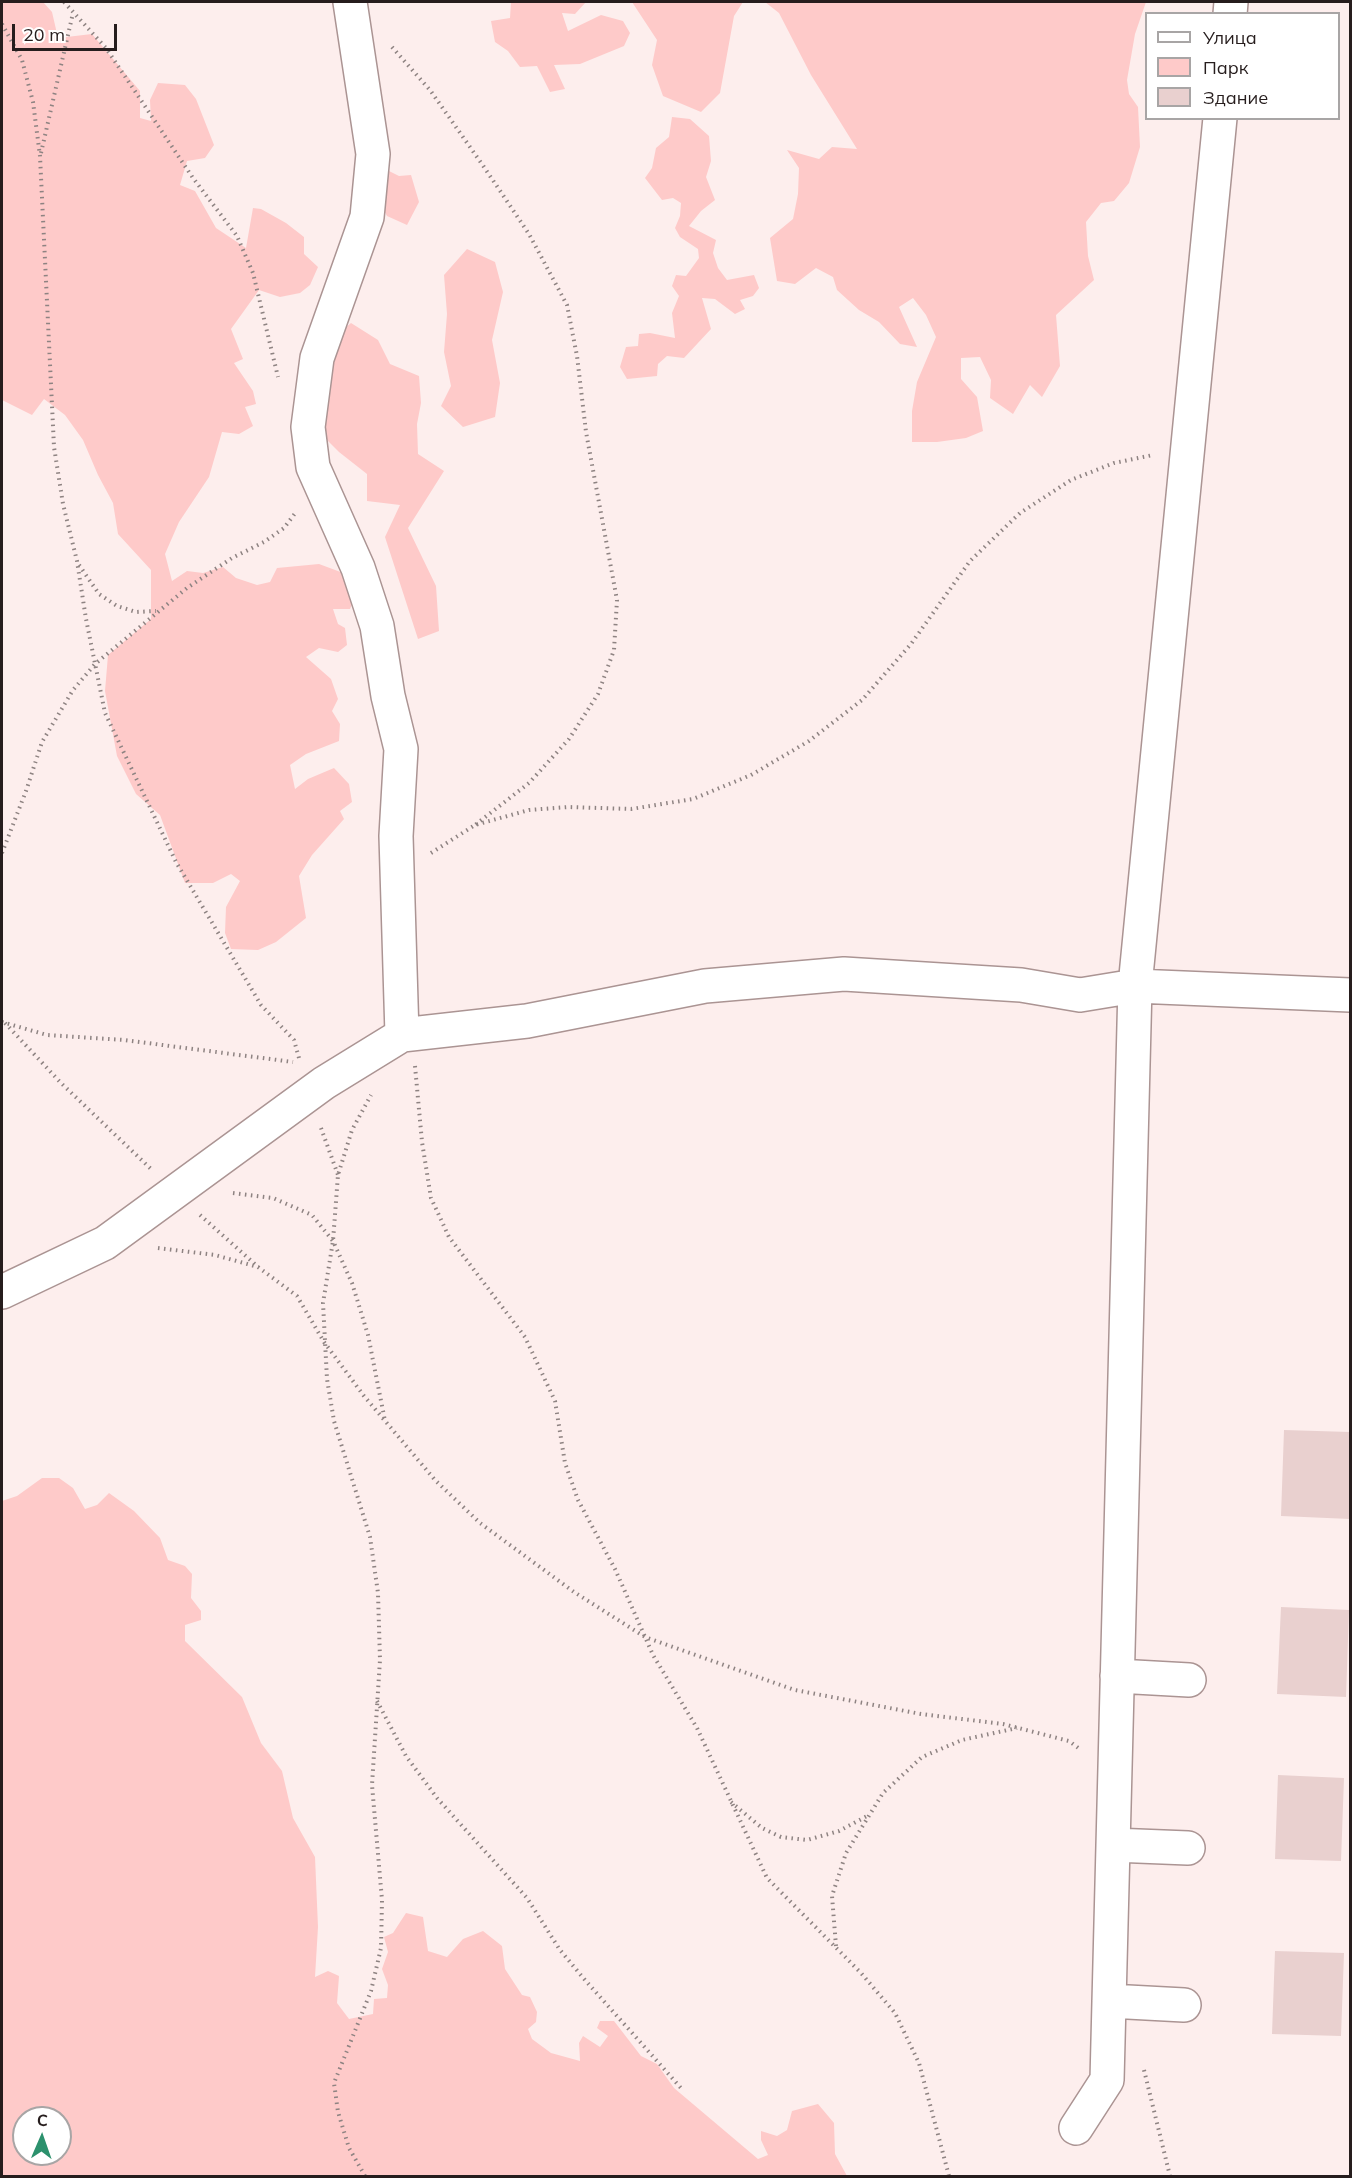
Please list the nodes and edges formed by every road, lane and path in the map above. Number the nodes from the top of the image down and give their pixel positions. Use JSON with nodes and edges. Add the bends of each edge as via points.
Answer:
{"nodes":[{"id":1,"x":64,"y":2,"type":"edge"},
{"id":2,"x":350,"y":2,"type":"edge"},
{"id":3,"x":74,"y":13,"type":"junction"},
{"id":4,"x":2,"y":24,"type":"edge"},
{"id":5,"x":387,"y":40,"type":"dead end"},
{"id":6,"x":1220,"y":120,"type":"edge"},
{"id":7,"x":40,"y":156,"type":"junction"},
{"id":8,"x":279,"y":379,"type":"dead end"},
{"id":9,"x":1187,"y":449,"type":"junction"},
{"id":10,"x":314,"y":467,"type":"junction"},
{"id":11,"x":78,"y":561,"type":"junction"},
{"id":12,"x":157,"y":611,"type":"junction"},
{"id":13,"x":95,"y":664,"type":"junction"},
{"id":14,"x":476,"y":825,"type":"junction"},
{"id":15,"x":2,"y":854,"type":"edge"},
{"id":16,"x":397,"y":888,"type":"junction"},
{"id":17,"x":1135,"y":986,"type":"junction"},
{"id":18,"x":1350,"y":995,"type":"edge"},
{"id":19,"x":3,"y":1022,"type":"edge"},
{"id":20,"x":402,"y":1035,"type":"junction"},
{"id":21,"x":373,"y":1092,"type":"dead end"},
{"id":22,"x":309,"y":1094,"type":"junction"},
{"id":23,"x":338,"y":1175,"type":"junction"},
{"id":24,"x":175,"y":1194,"type":"junction"},
{"id":25,"x":333,"y":1241,"type":"junction"},
{"id":26,"x":105,"y":1243,"type":"junction"},
{"id":27,"x":258,"y":1267,"type":"junction"},
{"id":28,"x":2,"y":1292,"type":"edge"},
{"id":29,"x":324,"y":1342,"type":"junction"},
{"id":30,"x":385,"y":1422,"type":"junction"},
{"id":31,"x":645,"y":1637,"type":"junction"},
{"id":32,"x":1117,"y":1676,"type":"junction"},
{"id":33,"x":1188,"y":1680,"type":"dead end"},
{"id":34,"x":377,"y":1701,"type":"junction"},
{"id":35,"x":1019,"y":1728,"type":"junction"},
{"id":36,"x":1115,"y":1776,"type":"junction"},
{"id":37,"x":729,"y":1799,"type":"junction"},
{"id":38,"x":870,"y":1814,"type":"junction"},
{"id":39,"x":1113,"y":1845,"type":"junction"},
{"id":40,"x":1188,"y":1848,"type":"dead end"},
{"id":41,"x":836,"y":1947,"type":"junction"},
{"id":42,"x":1109,"y":2001,"type":"junction"},
{"id":43,"x":1184,"y":2004,"type":"dead end"},
{"id":44,"x":1143,"y":2068,"type":"dead end"},
{"id":45,"x":681,"y":2088,"type":"dead end"},
{"id":46,"x":1076,"y":2128,"type":"dead end"},
{"id":47,"x":365,"y":2176,"type":"edge"},
{"id":48,"x":949,"y":2176,"type":"edge"},
{"id":49,"x":1170,"y":2176,"type":"edge"}],
"edges":[{"from":1,"to":3,"type":"path"},
{"from":2,"to":10,"type":"street","via":[[373,154],[367,218],[316,358],[308,427]]},
{"from":3,"to":7,"type":"path"},
{"from":3,"to":8,"type":"path","via":[[106,48],[237,236],[254,273]]},
{"from":4,"to":7,"type":"path","via":[[22,60],[33,102]]},
{"from":5,"to":14,"type":"path","via":[[430,90],[490,176],[529,234],[567,305],[617,600],[614,650],[598,694],[569,739],[529,783]]},
{"from":6,"to":9,"type":"street"},
{"from":7,"to":11,"type":"path","via":[[54,447]]},
{"from":9,"to":14,"type":"path","via":[[1114,463],[1071,480],[1020,513],[970,561],[911,644],[862,700],[809,741],[751,775],[693,799],[630,809],[530,810]]},
{"from":9,"to":17,"type":"street"},
{"from":10,"to":12,"type":"path","via":[[301,507],[284,528],[232,558]]},
{"from":10,"to":16,"type":"street","via":[[358,568],[377,626],[401,749]]},
{"from":11,"to":12,"type":"path","via":[[99,594],[117,606],[136,612]]},
{"from":11,"to":13,"type":"path"},
{"from":12,"to":13,"type":"path"},
{"from":13,"to":15,"type":"path","via":[[73,690],[42,742]]},
{"from":13,"to":19,"type":"path","via":[[105,713],[176,862],[261,1005],[294,1040],[301,1063],[124,1040],[47,1035]]},
{"from":14,"to":16,"type":"path","via":[[433,851]]},
{"from":16,"to":20,"type":"street"},
{"from":17,"to":18,"type":"street"},
{"from":17,"to":20,"type":"street","via":[[1080,995],[1021,985],[844,974],[705,986],[527,1021]]},
{"from":17,"to":32,"type":"street"},
{"from":19,"to":24,"type":"path"},
{"from":20,"to":22,"type":"street"},
{"from":20,"to":31,"type":"path","via":[[417,1070],[431,1198],[448,1237],[525,1337],[555,1401],[565,1463],[578,1500]]},
{"from":21,"to":23,"type":"path","via":[[352,1130]]},
{"from":22,"to":23,"type":"path"},
{"from":22,"to":24,"type":"street"},
{"from":23,"to":25,"type":"path"},
{"from":24,"to":25,"type":"path","via":[[234,1193],[273,1198],[312,1215]]},
{"from":24,"to":26,"type":"street"},
{"from":24,"to":27,"type":"path"},
{"from":25,"to":29,"type":"path","via":[[323,1303]]},
{"from":25,"to":30,"type":"path","via":[[352,1283],[368,1335]]},
{"from":26,"to":27,"type":"path","via":[[215,1255]]},
{"from":26,"to":28,"type":"street"},
{"from":27,"to":29,"type":"path","via":[[297,1296]]},
{"from":29,"to":30,"type":"path"},
{"from":29,"to":34,"type":"path","via":[[334,1421],[372,1549],[378,1593]]},
{"from":30,"to":31,"type":"path","via":[[435,1480],[480,1523],[574,1592]]},
{"from":31,"to":35,"type":"path","via":[[795,1690]]},
{"from":31,"to":37,"type":"path","via":[[697,1728]]},
{"from":32,"to":33,"type":"street"},
{"from":32,"to":36,"type":"street"},
{"from":34,"to":45,"type":"path","via":[[406,1756],[437,1798],[527,1898],[560,1950]]},
{"from":34,"to":47,"type":"path","via":[[372,1785],[382,1900],[381,1948],[371,1991],[334,2083],[349,2148]]},
{"from":35,"to":36,"type":"path","via":[[1069,1741]]},
{"from":35,"to":38,"type":"path","via":[[962,1740],[922,1756],[883,1793]]},
{"from":36,"to":39,"type":"street"},
{"from":37,"to":38,"type":"path","via":[[762,1828],[781,1837],[807,1840],[839,1831]]},
{"from":37,"to":41,"type":"path","via":[[767,1878]]},
{"from":38,"to":41,"type":"path","via":[[846,1853],[832,1896]]},
{"from":39,"to":40,"type":"street"},
{"from":39,"to":42,"type":"street"},
{"from":41,"to":48,"type":"path","via":[[895,2013],[919,2063]]},
{"from":42,"to":43,"type":"street"},
{"from":42,"to":46,"type":"street","via":[[1107,2080]]},
{"from":44,"to":49,"type":"path"}]}
